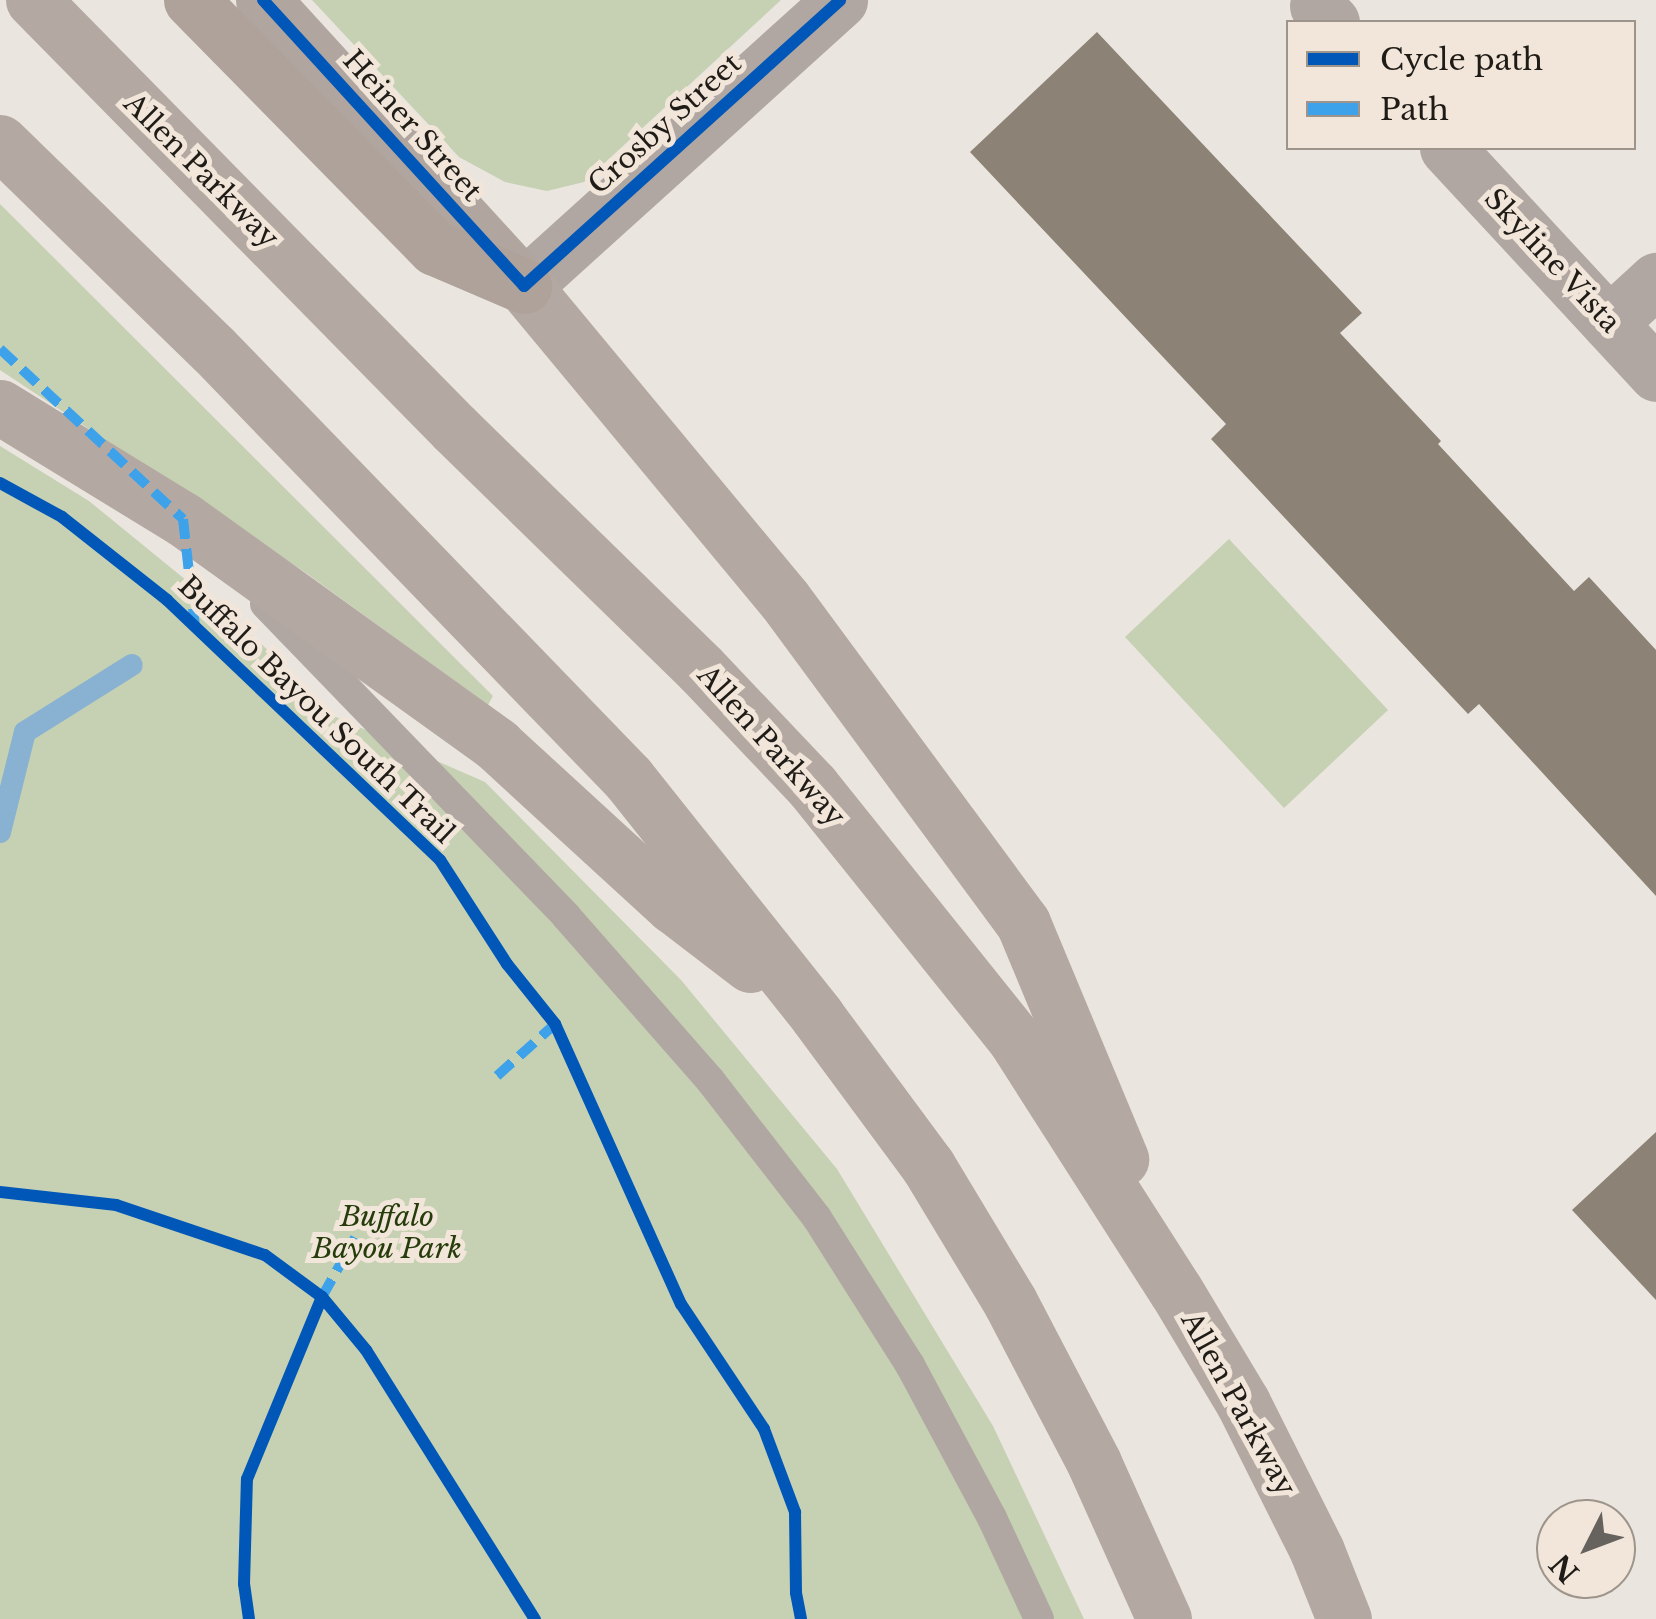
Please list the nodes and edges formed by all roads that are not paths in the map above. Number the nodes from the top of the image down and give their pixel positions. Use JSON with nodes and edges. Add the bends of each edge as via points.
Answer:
{"nodes":[{"id":1,"x":32,"y":0,"type":"edge"},
{"id":2,"x":191,"y":0,"type":"edge"},
{"id":3,"x":263,"y":0,"type":"edge"},
{"id":4,"x":840,"y":0,"type":"edge"},
{"id":5,"x":0,"y":142,"type":"edge"},
{"id":6,"x":1449,"y":150,"type":"edge"},
{"id":7,"x":1656,"y":280,"type":"edge"},
{"id":8,"x":524,"y":286,"type":"junction"},
{"id":9,"x":1609,"y":324,"type":"junction"},
{"id":10,"x":1656,"y":374,"type":"edge"},
{"id":11,"x":0,"y":407,"type":"edge"},
{"id":12,"x":183,"y":519,"type":"junction"},
{"id":13,"x":817,"y":1016,"type":"junction"},
{"id":14,"x":1176,"y":1291,"type":"junction"},
{"id":15,"x":1038,"y":1619,"type":"edge"},
{"id":16,"x":1164,"y":1619,"type":"edge"},
{"id":17,"x":1344,"y":1619,"type":"edge"}],
"edges":[{"from":1,"to":14,"type":"main road","name":"Allen Parkway","via":[[812,786],[1014,1038]]},
{"from":2,"to":8,"type":"highway","via":[[436,248]]},
{"from":3,"to":8,"type":"street","name":"Heiner Street"},
{"from":4,"to":8,"type":"street","name":"Crosby Street"},
{"from":5,"to":13,"type":"main road","via":[[214,350],[628,778]]},
{"from":6,"to":9,"type":"street","name":"Skyline Vista"},
{"from":7,"to":9,"type":"street"},
{"from":8,"to":14,"type":"main road","via":[[784,600],[1023,923]]},
{"from":9,"to":10,"type":"street","name":"Skyline Vista"},
{"from":11,"to":12,"type":"main road"},
{"from":12,"to":13,"type":"main road","via":[[496,745],[673,906]]},
{"from":12,"to":15,"type":"lane","via":[[566,916],[710,1080],[818,1218],[910,1366]]},
{"from":13,"to":16,"type":"main road","via":[[928,1166],[1010,1302],[1094,1463]]},
{"from":14,"to":17,"type":"main road","name":"Allen Parkway","via":[[1243,1403]]}]}
